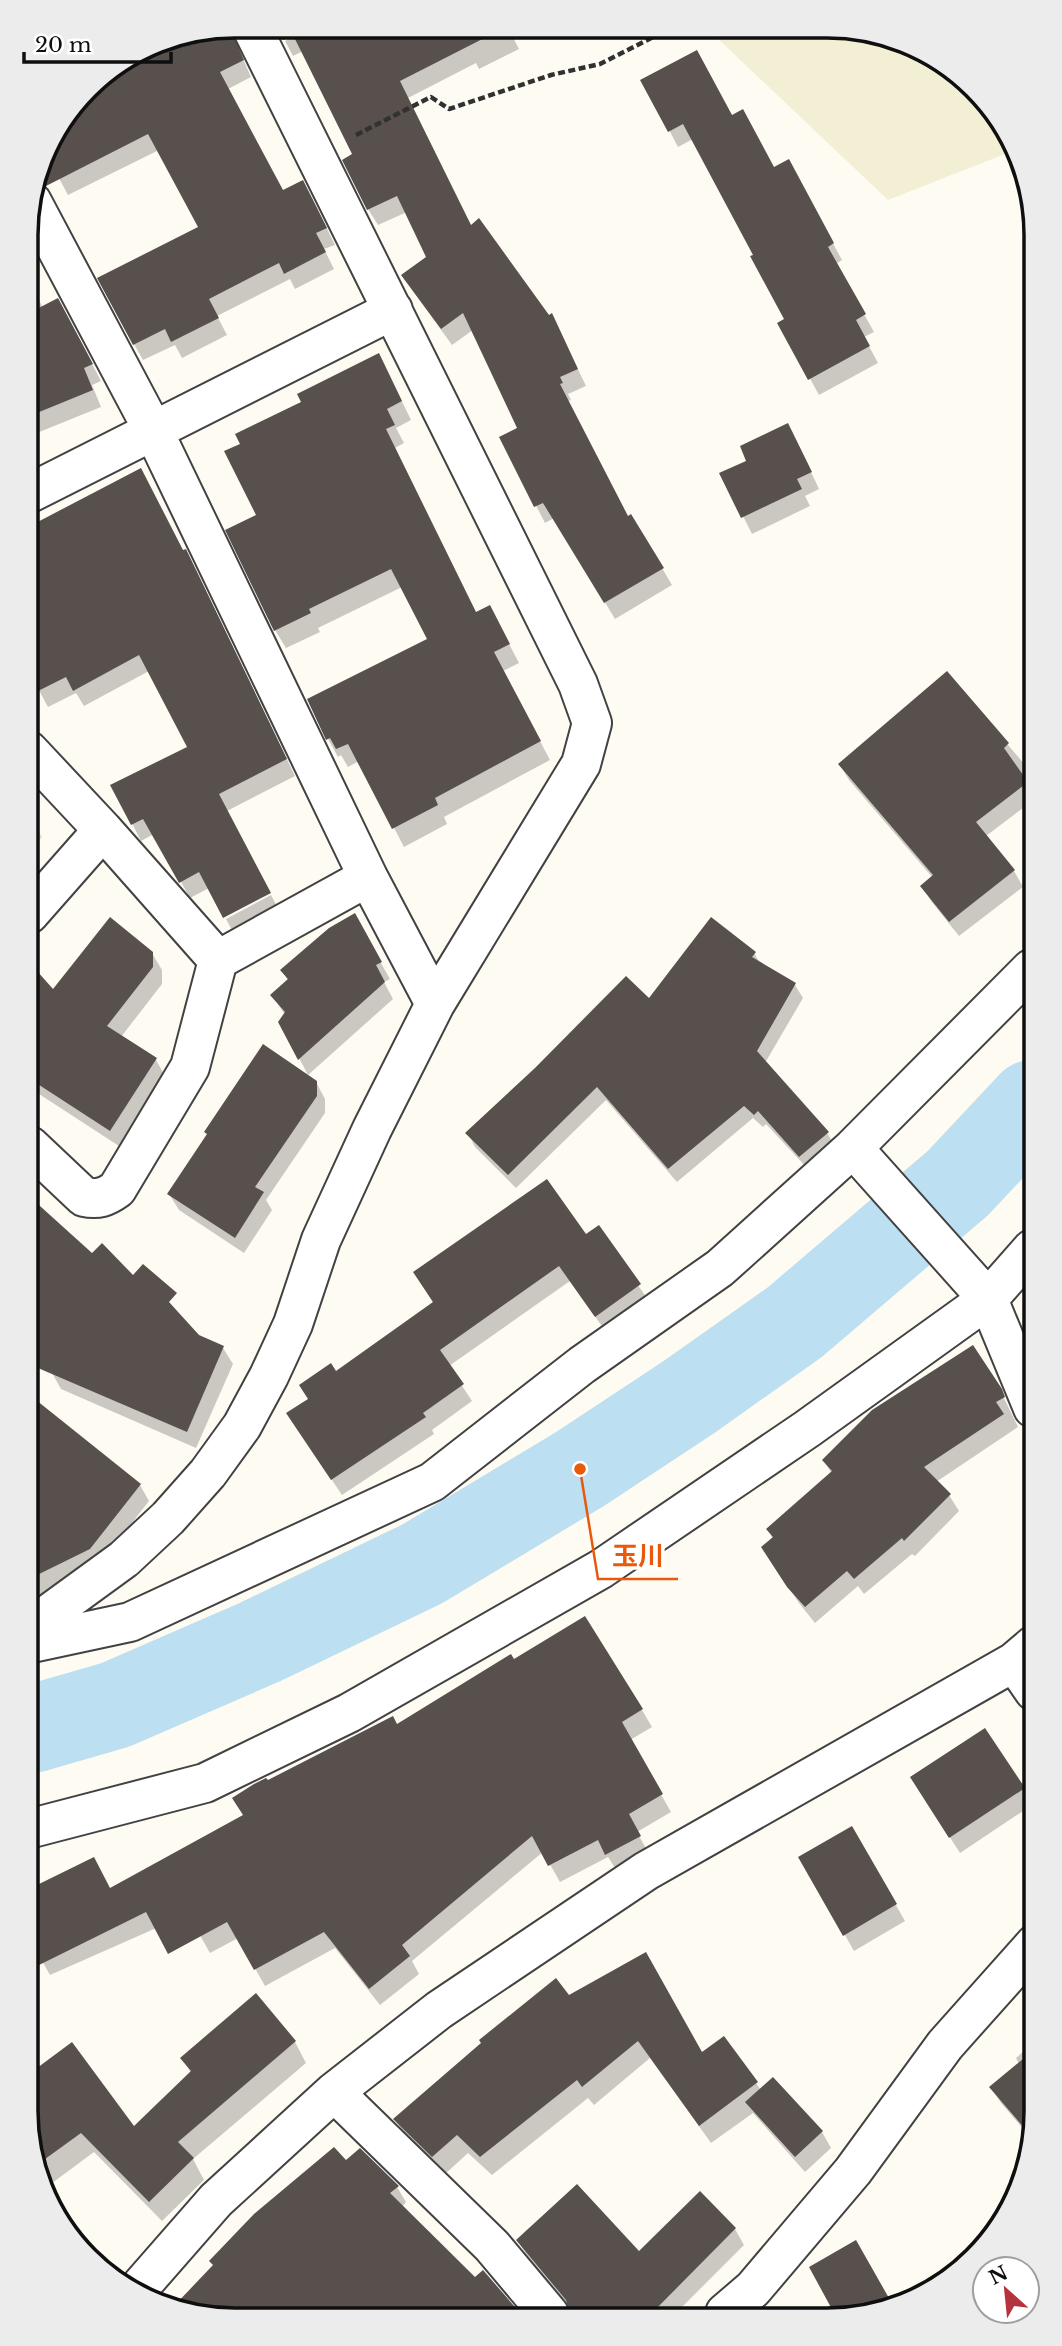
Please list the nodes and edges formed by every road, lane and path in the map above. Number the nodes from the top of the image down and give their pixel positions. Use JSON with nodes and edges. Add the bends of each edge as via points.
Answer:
{"nodes":[{"id":1,"x":257,"y":38,"type":"edge"},
{"id":2,"x":651,"y":38,"type":"edge"},
{"id":3,"x":315,"y":156,"type":"junction"},
{"id":4,"x":40,"y":216,"type":"edge"},
{"id":5,"x":393,"y":310,"type":"junction"},
{"id":6,"x":153,"y":430,"type":"junction"},
{"id":7,"x":39,"y":488,"type":"edge"},
{"id":8,"x":39,"y":761,"type":"edge"},
{"id":9,"x":103,"y":830,"type":"junction"},
{"id":10,"x":368,"y":877,"type":"junction"},
{"id":11,"x":39,"y":903,"type":"edge"},
{"id":12,"x":218,"y":960,"type":"junction"},
{"id":13,"x":1024,"y":976,"type":"edge"},
{"id":14,"x":435,"y":1004,"type":"junction"},
{"id":15,"x":853,"y":1148,"type":"junction"},
{"id":16,"x":39,"y":1154,"type":"edge"},
{"id":17,"x":1023,"y":1259,"type":"edge"},
{"id":18,"x":988,"y":1299,"type":"junction"},
{"id":19,"x":1023,"y":1385,"type":"edge"},
{"id":20,"x":38,"y":1621,"type":"edge"},
{"id":21,"x":38,"y":1642,"type":"edge"},
{"id":22,"x":1023,"y":1668,"type":"edge"},
{"id":23,"x":38,"y":1826,"type":"edge"},
{"id":24,"x":1023,"y":1957,"type":"edge"},
{"id":25,"x":334,"y":2092,"type":"junction"},
{"id":26,"x":143,"y":2284,"type":"edge"},
{"id":27,"x":543,"y":2308,"type":"edge"},
{"id":28,"x":730,"y":2308,"type":"edge"}],
"edges":[{"from":1,"to":3,"type":"street"},
{"from":2,"to":3,"type":"path","via":[[600,64],[551,75],[449,110],[431,97]]},
{"from":3,"to":5,"type":"street"},
{"from":4,"to":6,"type":"street"},
{"from":5,"to":6,"type":"street"},
{"from":5,"to":14,"type":"street","via":[[578,684],[592,723],[581,764]]},
{"from":6,"to":7,"type":"street"},
{"from":6,"to":10,"type":"street"},
{"from":8,"to":9,"type":"street"},
{"from":9,"to":11,"type":"street"},
{"from":9,"to":12,"type":"street"},
{"from":10,"to":12,"type":"street"},
{"from":10,"to":14,"type":"street"},
{"from":12,"to":16,"type":"street","via":[[190,1067],[117,1189],[96,1199],[84,1197]]},
{"from":13,"to":15,"type":"street"},
{"from":14,"to":20,"type":"street","via":[[321,1240],[293,1324],[242,1426],[168,1518],[124,1559]]},
{"from":15,"to":18,"type":"street"},
{"from":15,"to":21,"type":"street","via":[[720,1268],[582,1365],[432,1482],[130,1622]]},
{"from":17,"to":18,"type":"street"},
{"from":18,"to":19,"type":"street"},
{"from":18,"to":23,"type":"street","via":[[601,1569],[349,1713],[205,1783]]},
{"from":22,"to":25,"type":"street","via":[[646,1871],[439,2010]]},
{"from":24,"to":28,"type":"street","via":[[945,2045],[845,2180],[753,2289]]},
{"from":25,"to":26,"type":"street","via":[[216,2200]]},
{"from":25,"to":27,"type":"street","via":[[492,2246]]}]}
